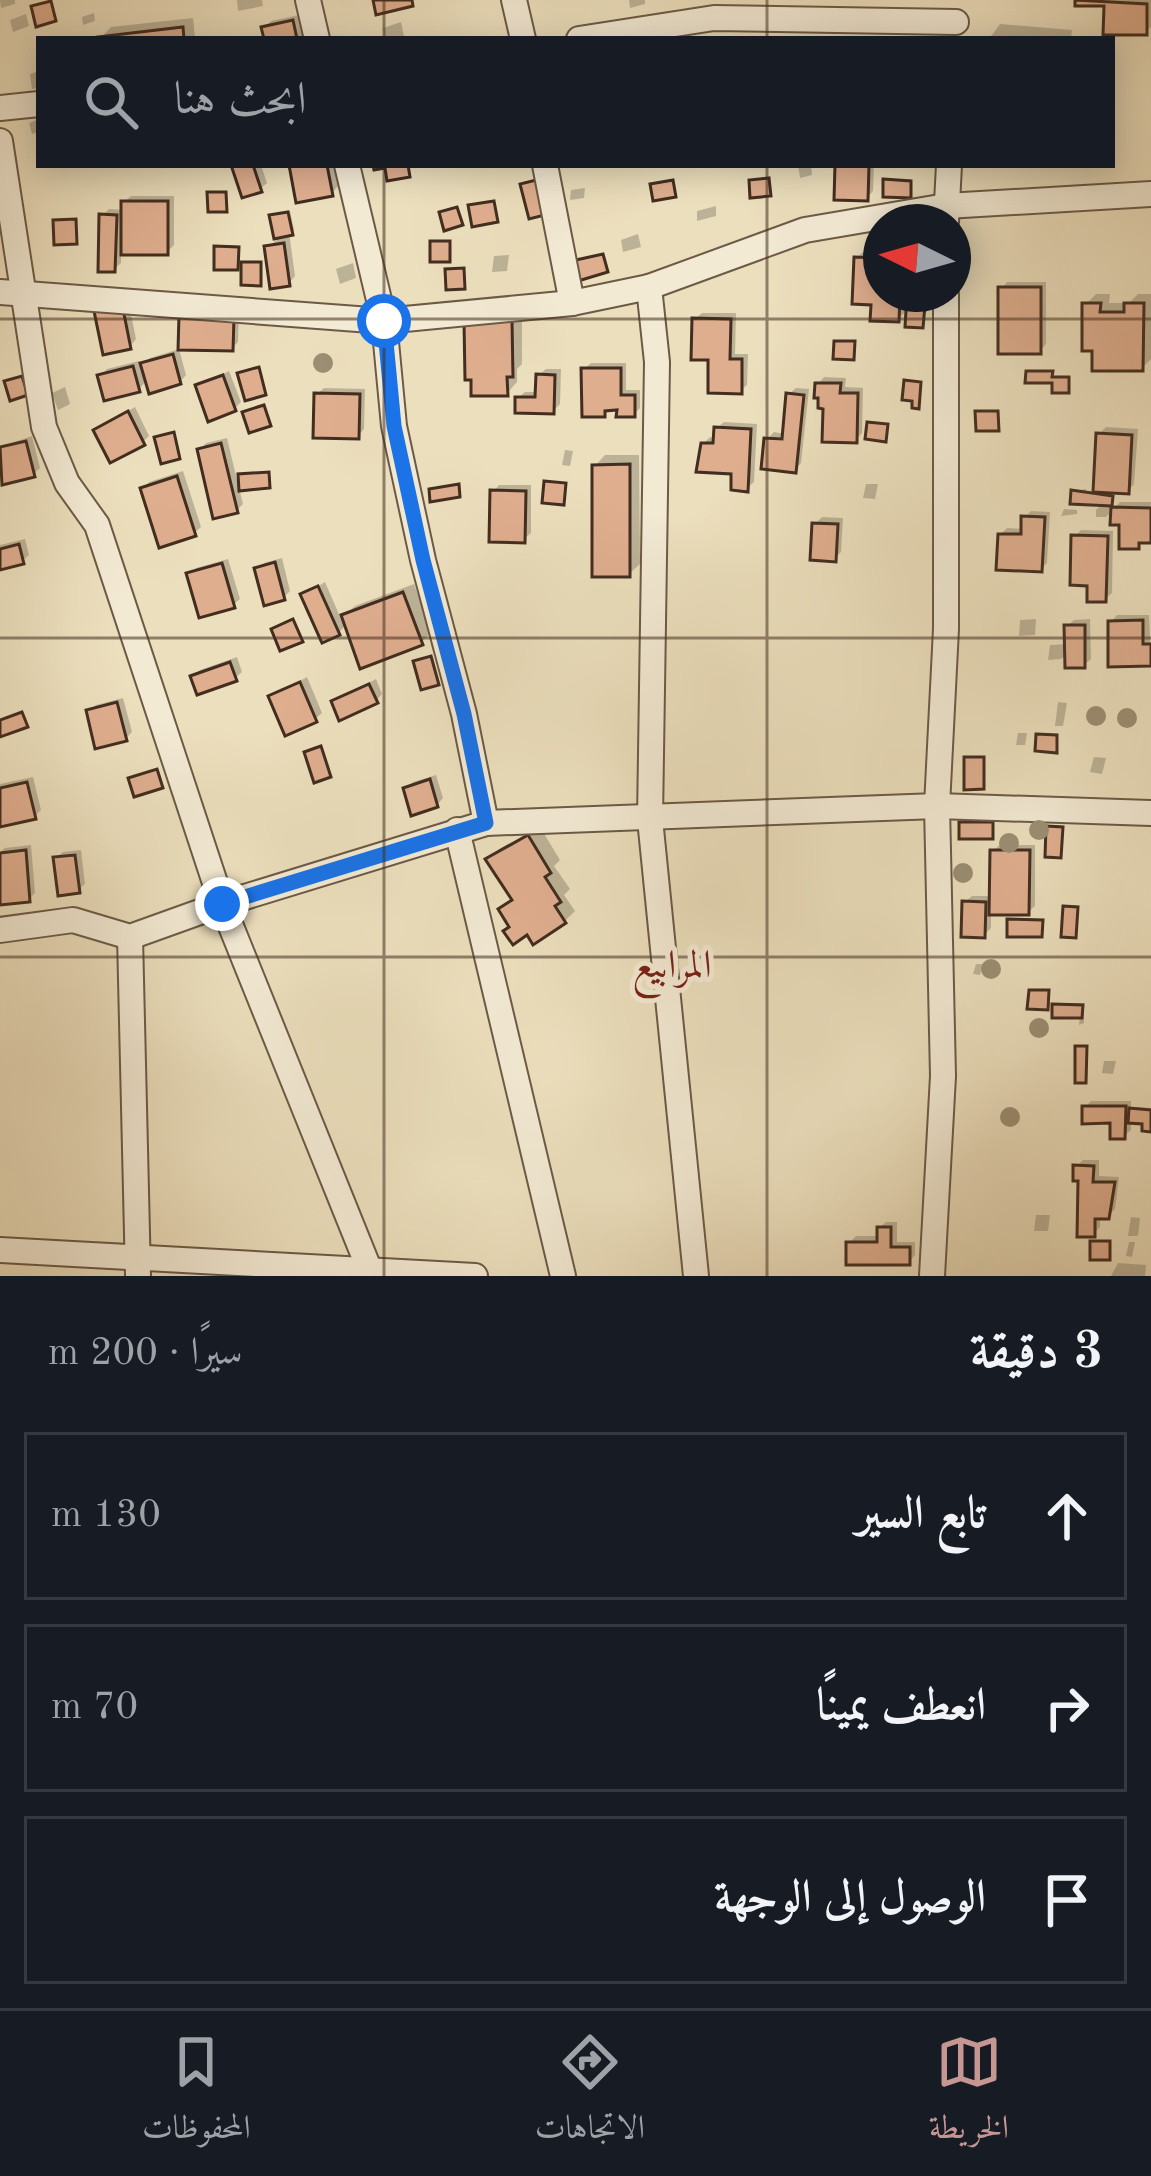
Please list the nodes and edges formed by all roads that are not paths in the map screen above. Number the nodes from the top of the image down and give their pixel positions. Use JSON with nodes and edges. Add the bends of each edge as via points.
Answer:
{"nodes":[{"id":1,"x":308,"y":0,"type":"edge"},
{"id":2,"x":514,"y":0,"type":"edge"},
{"id":3,"x":714,"y":9,"type":"edge"},
{"id":4,"x":956,"y":20,"type":"edge"},
{"id":5,"x":316,"y":36,"type":"edge"},
{"id":6,"x":522,"y":36,"type":"edge"},
{"id":7,"x":592,"y":36,"type":"edge"},
{"id":8,"x":36,"y":104,"type":"edge"},
{"id":9,"x":0,"y":108,"type":"edge"},
{"id":10,"x":0,"y":141,"type":"edge"},
{"id":11,"x":347,"y":168,"type":"edge"},
{"id":12,"x":546,"y":168,"type":"edge"},
{"id":13,"x":949,"y":168,"type":"edge"},
{"id":14,"x":1151,"y":194,"type":"edge"},
{"id":15,"x":947,"y":204,"type":"edge"},
{"id":16,"x":971,"y":212,"type":"edge"},
{"id":17,"x":863,"y":223,"type":"edge"},
{"id":18,"x":649,"y":287,"type":"junction"},
{"id":19,"x":12,"y":294,"type":"edge"},
{"id":20,"x":572,"y":303,"type":"junction"},
{"id":21,"x":946,"y":312,"type":"edge"},
{"id":22,"x":384,"y":321,"type":"junction"},
{"id":23,"x":937,"y":806,"type":"junction"},
{"id":24,"x":1151,"y":813,"type":"edge"},
{"id":25,"x":650,"y":819,"type":"junction"},
{"id":26,"x":486,"y":823,"type":"junction"},
{"id":27,"x":457,"y":830,"type":"junction"},
{"id":28,"x":222,"y":904,"type":"junction"},
{"id":29,"x":0,"y":931,"type":"edge"},
{"id":30,"x":130,"y":937,"type":"junction"},
{"id":31,"x":0,"y":1250,"type":"edge"},
{"id":32,"x":138,"y":1266,"type":"edge"},
{"id":33,"x":370,"y":1271,"type":"junction"},
{"id":34,"x":403,"y":1274,"type":"edge"},
{"id":35,"x":475,"y":1276,"type":"edge"},
{"id":36,"x":563,"y":1276,"type":"edge"},
{"id":37,"x":696,"y":1276,"type":"edge"},
{"id":38,"x":932,"y":1276,"type":"edge"}],
"edges":[{"from":1,"to":5,"type":"street"},
{"from":2,"to":6,"type":"street"},
{"from":3,"to":4,"type":"street"},
{"from":3,"to":7,"type":"street"},
{"from":8,"to":9,"type":"street"},
{"from":10,"to":19,"type":"street"},
{"from":11,"to":22,"type":"street"},
{"from":12,"to":20,"type":"street"},
{"from":13,"to":15,"type":"street"},
{"from":14,"to":16,"type":"street"},
{"from":17,"to":18,"type":"street","via":[[805,230]]},
{"from":18,"to":20,"type":"street"},
{"from":18,"to":25,"type":"street","via":[[657,362]]},
{"from":19,"to":22,"type":"street"},
{"from":19,"to":28,"type":"street","via":[[44,427],[67,483],[98,525]]},
{"from":20,"to":22,"type":"street"},
{"from":21,"to":23,"type":"street"},
{"from":22,"to":26,"type":"street","via":[[394,426]]},
{"from":23,"to":24,"type":"street"},
{"from":23,"to":25,"type":"street"},
{"from":23,"to":38,"type":"street","via":[[944,1076]]},
{"from":25,"to":26,"type":"street"},
{"from":25,"to":37,"type":"street"},
{"from":26,"to":27,"type":"street"},
{"from":27,"to":28,"type":"street"},
{"from":27,"to":36,"type":"street"},
{"from":28,"to":30,"type":"street"},
{"from":28,"to":33,"type":"street"},
{"from":29,"to":30,"type":"street","via":[[73,920]]},
{"from":30,"to":32,"type":"street"},
{"from":31,"to":32,"type":"street"},
{"from":32,"to":33,"type":"street"},
{"from":33,"to":34,"type":"street"},
{"from":34,"to":35,"type":"street"}]}
